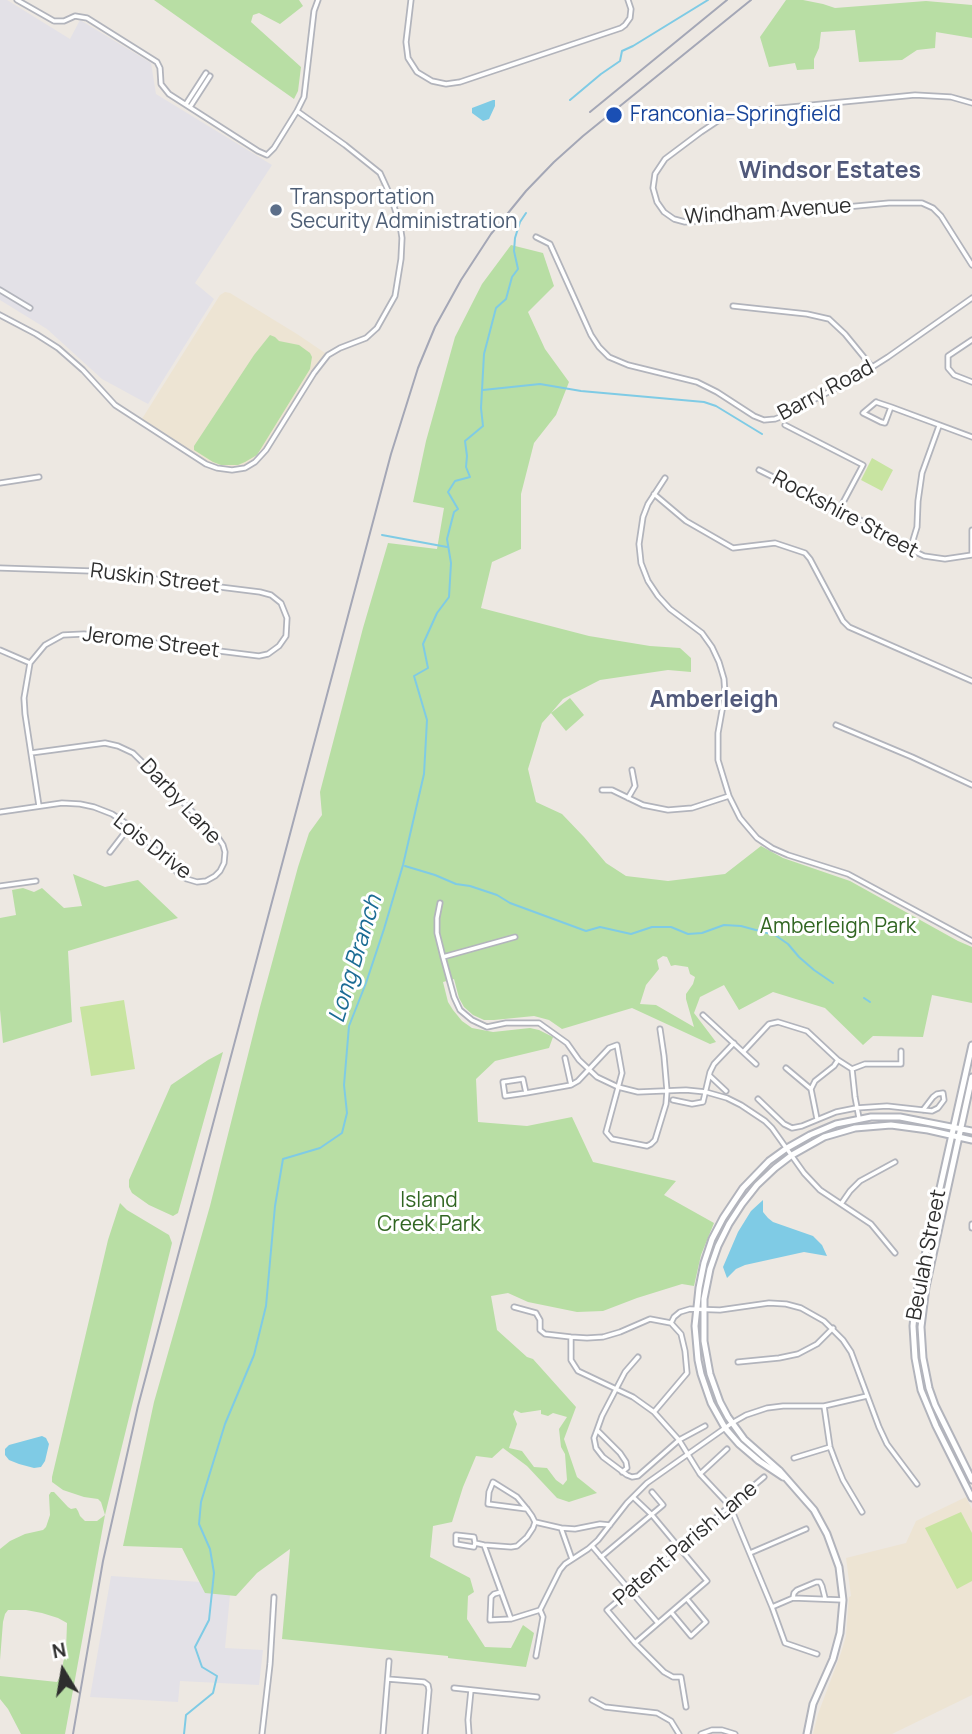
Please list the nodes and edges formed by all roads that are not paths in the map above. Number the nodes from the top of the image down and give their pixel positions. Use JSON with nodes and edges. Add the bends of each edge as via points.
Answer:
{"nodes":[{"id":1,"x":17,"y":0,"type":"edge"},
{"id":2,"x":318,"y":0,"type":"edge"},
{"id":3,"x":409,"y":0,"type":"edge"},
{"id":4,"x":628,"y":0,"type":"edge"},
{"id":5,"x":208,"y":75,"type":"dead end"},
{"id":6,"x":972,"y":103,"type":"edge"},
{"id":7,"x":188,"y":106,"type":"junction"},
{"id":8,"x":297,"y":111,"type":"junction"},
{"id":9,"x":536,"y":237,"type":"dead end"},
{"id":10,"x":972,"y":265,"type":"edge"},
{"id":11,"x":0,"y":290,"type":"edge"},
{"id":12,"x":972,"y":298,"type":"edge"},
{"id":13,"x":733,"y":306,"type":"dead end"},
{"id":14,"x":30,"y":308,"type":"dead end"},
{"id":15,"x":0,"y":315,"type":"edge"},
{"id":16,"x":972,"y":340,"type":"edge"},
{"id":17,"x":873,"y":367,"type":"junction"},
{"id":18,"x":972,"y":382,"type":"edge"},
{"id":19,"x":891,"y":407,"type":"junction"},
{"id":20,"x":785,"y":425,"type":"dead end"},
{"id":21,"x":939,"y":426,"type":"junction"},
{"id":22,"x":972,"y":438,"type":"edge"},
{"id":23,"x":759,"y":470,"type":"dead end"},
{"id":24,"x":39,"y":477,"type":"dead end"},
{"id":25,"x":665,"y":478,"type":"dead end"},
{"id":26,"x":0,"y":484,"type":"edge"},
{"id":27,"x":654,"y":494,"type":"junction"},
{"id":28,"x":839,"y":510,"type":"junction"},
{"id":29,"x":972,"y":530,"type":"edge"},
{"id":30,"x":910,"y":550,"type":"junction"},
{"id":31,"x":972,"y":555,"type":"edge"},
{"id":32,"x":0,"y":568,"type":"edge"},
{"id":33,"x":288,"y":628,"type":"joint"},
{"id":34,"x":0,"y":650,"type":"edge"},
{"id":35,"x":30,"y":663,"type":"junction"},
{"id":36,"x":972,"y":681,"type":"edge"},
{"id":37,"x":836,"y":725,"type":"dead end"},
{"id":38,"x":31,"y":753,"type":"junction"},
{"id":39,"x":632,"y":770,"type":"dead end"},
{"id":40,"x":972,"y":785,"type":"edge"},
{"id":41,"x":602,"y":790,"type":"dead end"},
{"id":42,"x":729,"y":796,"type":"junction"},
{"id":43,"x":628,"y":798,"type":"junction"},
{"id":44,"x":39,"y":806,"type":"junction"},
{"id":45,"x":0,"y":812,"type":"edge"},
{"id":46,"x":130,"y":826,"type":"junction"},
{"id":47,"x":110,"y":852,"type":"dead end"},
{"id":48,"x":218,"y":873,"type":"joint"},
{"id":49,"x":36,"y":881,"type":"dead end"},
{"id":50,"x":0,"y":886,"type":"edge"},
{"id":51,"x":440,"y":903,"type":"dead end"},
{"id":52,"x":515,"y":937,"type":"dead end"},
{"id":53,"x":972,"y":941,"type":"edge"},
{"id":54,"x":443,"y":957,"type":"junction"},
{"id":55,"x":703,"y":1015,"type":"dead end"},
{"id":56,"x":660,"y":1029,"type":"dead end"},
{"id":57,"x":734,"y":1043,"type":"junction"},
{"id":58,"x":972,"y":1045,"type":"edge"},
{"id":59,"x":744,"y":1051,"type":"junction"},
{"id":60,"x":901,"y":1051,"type":"dead end"},
{"id":61,"x":565,"y":1058,"type":"dead end"},
{"id":62,"x":838,"y":1060,"type":"junction"},
{"id":63,"x":756,"y":1064,"type":"dead end"},
{"id":64,"x":786,"y":1068,"type":"dead end"},
{"id":65,"x":852,"y":1069,"type":"junction"},
{"id":66,"x":589,"y":1070,"type":"junction"},
{"id":67,"x":710,"y":1076,"type":"junction"},
{"id":68,"x":972,"y":1077,"type":"edge"},
{"id":69,"x":570,"y":1085,"type":"junction"},
{"id":70,"x":618,"y":1087,"type":"junction"},
{"id":71,"x":811,"y":1089,"type":"junction"},
{"id":72,"x":667,"y":1091,"type":"junction"},
{"id":73,"x":726,"y":1091,"type":"dead end"},
{"id":74,"x":706,"y":1092,"type":"junction"},
{"id":75,"x":526,"y":1093,"type":"junction"},
{"id":76,"x":758,"y":1099,"type":"dead end"},
{"id":77,"x":673,"y":1100,"type":"dead end"},
{"id":78,"x":856,"y":1108,"type":"junction"},
{"id":79,"x":923,"y":1110,"type":"junction"},
{"id":80,"x":859,"y":1118,"type":"junction"},
{"id":81,"x":817,"y":1119,"type":"junction"},
{"id":82,"x":954,"y":1127,"type":"junction"},
{"id":83,"x":961,"y":1129,"type":"junction"},
{"id":84,"x":972,"y":1131,"type":"edge"},
{"id":85,"x":951,"y":1135,"type":"junction"},
{"id":86,"x":960,"y":1137,"type":"junction"},
{"id":87,"x":972,"y":1140,"type":"edge"},
{"id":88,"x":786,"y":1148,"type":"junction"},
{"id":89,"x":792,"y":1155,"type":"junction"},
{"id":90,"x":895,"y":1162,"type":"dead end"},
{"id":91,"x":841,"y":1204,"type":"junction"},
{"id":92,"x":895,"y":1253,"type":"dead end"},
{"id":93,"x":514,"y":1307,"type":"dead end"},
{"id":94,"x":696,"y":1310,"type":"junction"},
{"id":95,"x":704,"y":1310,"type":"junction"},
{"id":96,"x":671,"y":1323,"type":"junction"},
{"id":97,"x":833,"y":1328,"type":"junction"},
{"id":98,"x":571,"y":1337,"type":"junction"},
{"id":99,"x":638,"y":1356,"type":"dead end"},
{"id":100,"x":738,"y":1362,"type":"dead end"},
{"id":101,"x":615,"y":1389,"type":"junction"},
{"id":102,"x":867,"y":1396,"type":"junction"},
{"id":103,"x":824,"y":1406,"type":"junction"},
{"id":104,"x":654,"y":1412,"type":"junction"},
{"id":105,"x":732,"y":1423,"type":"junction"},
{"id":106,"x":705,"y":1426,"type":"dead end"},
{"id":107,"x":726,"y":1428,"type":"junction"},
{"id":108,"x":597,"y":1430,"type":"junction"},
{"id":109,"x":679,"y":1440,"type":"junction"},
{"id":110,"x":830,"y":1447,"type":"junction"},
{"id":111,"x":727,"y":1449,"type":"dead end"},
{"id":112,"x":688,"y":1454,"type":"junction"},
{"id":113,"x":794,"y":1458,"type":"dead end"},
{"id":114,"x":622,"y":1472,"type":"junction"},
{"id":115,"x":700,"y":1474,"type":"junction"},
{"id":116,"x":764,"y":1477,"type":"dead end"},
{"id":117,"x":972,"y":1480,"type":"edge"},
{"id":118,"x":789,"y":1481,"type":"junction"},
{"id":119,"x":917,"y":1484,"type":"dead end"},
{"id":120,"x":652,"y":1492,"type":"dead end"},
{"id":121,"x":632,"y":1497,"type":"junction"},
{"id":122,"x":972,"y":1498,"type":"edge"},
{"id":123,"x":730,"y":1506,"type":"junction"},
{"id":124,"x":527,"y":1509,"type":"junction"},
{"id":125,"x":862,"y":1512,"type":"dead end"},
{"id":126,"x":652,"y":1515,"type":"junction"},
{"id":127,"x":535,"y":1522,"type":"junction"},
{"id":128,"x":610,"y":1525,"type":"junction"},
{"id":129,"x":561,"y":1528,"type":"junction"},
{"id":130,"x":806,"y":1529,"type":"dead end"},
{"id":131,"x":475,"y":1543,"type":"junction"},
{"id":132,"x":484,"y":1545,"type":"junction"},
{"id":133,"x":592,"y":1546,"type":"junction"},
{"id":134,"x":680,"y":1548,"type":"junction"},
{"id":135,"x":750,"y":1553,"type":"junction"},
{"id":136,"x":601,"y":1557,"type":"junction"},
{"id":137,"x":572,"y":1559,"type":"junction"},
{"id":138,"x":630,"y":1591,"type":"junction"},
{"id":139,"x":501,"y":1592,"type":"junction"},
{"id":140,"x":274,"y":1597,"type":"dead end"},
{"id":141,"x":793,"y":1598,"type":"junction"},
{"id":142,"x":825,"y":1598,"type":"junction"},
{"id":143,"x":687,"y":1599,"type":"junction"},
{"id":144,"x":843,"y":1600,"type":"junction"},
{"id":145,"x":772,"y":1607,"type":"junction"},
{"id":146,"x":540,"y":1609,"type":"junction"},
{"id":147,"x":671,"y":1612,"type":"junction"},
{"id":148,"x":511,"y":1619,"type":"junction"},
{"id":149,"x":658,"y":1623,"type":"junction"},
{"id":150,"x":635,"y":1643,"type":"junction"},
{"id":151,"x":817,"y":1654,"type":"dead end"},
{"id":152,"x":536,"y":1656,"type":"dead end"},
{"id":153,"x":389,"y":1661,"type":"dead end"},
{"id":154,"x":388,"y":1679,"type":"junction"},
{"id":155,"x":454,"y":1688,"type":"dead end"},
{"id":156,"x":471,"y":1690,"type":"junction"},
{"id":157,"x":537,"y":1697,"type":"dead end"},
{"id":158,"x":592,"y":1700,"type":"dead end"},
{"id":159,"x":686,"y":1707,"type":"dead end"},
{"id":160,"x":262,"y":1734,"type":"edge"},
{"id":161,"x":383,"y":1734,"type":"edge"},
{"id":162,"x":425,"y":1734,"type":"edge"},
{"id":163,"x":469,"y":1734,"type":"edge"},
{"id":164,"x":679,"y":1734,"type":"edge"},
{"id":165,"x":701,"y":1734,"type":"edge"},
{"id":166,"x":735,"y":1734,"type":"edge"},
{"id":167,"x":807,"y":1734,"type":"edge"}],
"edges":[{"from":1,"to":7,"type":"street","via":[[51,21],[80,16],[98,25],[157,62],[164,89]]},
{"from":2,"to":8,"type":"street","via":[[305,94]]},
{"from":3,"to":4,"type":"street","via":[[406,46],[411,64],[427,78],[450,84],[621,28],[630,18]]},
{"from":5,"to":7,"type":"street"},
{"from":6,"to":10,"type":"street","name":"Windham Avenue","via":[[915,95],[741,112],[714,123],[672,152],[657,169],[653,184],[661,209],[685,222],[922,203],[941,216]]},
{"from":7,"to":8,"type":"street","via":[[267,155]]},
{"from":8,"to":15,"type":"street","via":[[380,173],[397,212],[401,259],[396,296],[377,328],[328,355],[255,462],[232,470],[206,464],[115,405],[58,348]]},
{"from":9,"to":17,"type":"street","name":"Barry Road","via":[[550,244],[591,335],[609,356],[697,382],[759,419],[783,416]]},
{"from":11,"to":14,"type":"street"},
{"from":12,"to":17,"type":"street","name":"Barry Road"},
{"from":13,"to":17,"type":"street","via":[[830,319]]},
{"from":16,"to":18,"type":"street","via":[[948,356],[948,368]]},
{"from":19,"to":19,"type":"street","via":[[876,402],[863,413],[885,423]]},
{"from":19,"to":21,"type":"street"},
{"from":20,"to":28,"type":"street","via":[[863,465]]},
{"from":21,"to":22,"type":"street"},
{"from":21,"to":30,"type":"street","via":[[922,473]]},
{"from":23,"to":28,"type":"street","name":"Rockshire Street"},
{"from":24,"to":26,"type":"street"},
{"from":25,"to":27,"type":"street"},
{"from":27,"to":36,"type":"street","via":[[687,521],[733,548],[775,543],[805,553],[851,628]]},
{"from":27,"to":42,"type":"street","via":[[640,527],[642,563],[658,596],[702,633],[719,662],[725,694],[717,751]]},
{"from":28,"to":30,"type":"street","name":"Rockshire Street"},
{"from":29,"to":31,"type":"street"},
{"from":30,"to":31,"type":"street","name":"Rockshire Street","via":[[934,558]]},
{"from":32,"to":33,"type":"street","name":"Ruskin Street","via":[[91,571],[266,593],[285,611]]},
{"from":33,"to":35,"type":"street","name":"Jerome Street","via":[[275,650],[256,656],[70,634],[44,645]]},
{"from":34,"to":35,"type":"street"},
{"from":35,"to":38,"type":"street","via":[[24,698]]},
{"from":37,"to":40,"type":"street"},
{"from":38,"to":44,"type":"street"},
{"from":38,"to":48,"type":"street","name":"Darby Lane","via":[[105,743],[133,753],[221,842],[225,856]]},
{"from":39,"to":43,"type":"street","via":[[635,786]]},
{"from":41,"to":43,"type":"street"},
{"from":42,"to":43,"type":"street","via":[[668,810]]},
{"from":42,"to":53,"type":"street","via":[[745,825],[772,848],[849,874]]},
{"from":44,"to":45,"type":"street","name":"Lois Drive"},
{"from":44,"to":46,"type":"street","name":"Lois Drive","via":[[88,806]]},
{"from":46,"to":47,"type":"street"},
{"from":46,"to":48,"type":"street","name":"Lois Drive","via":[[187,879],[206,881]]},
{"from":49,"to":50,"type":"street"},
{"from":51,"to":54,"type":"street","via":[[436,933]]},
{"from":52,"to":54,"type":"street"},
{"from":54,"to":66,"type":"street","via":[[454,997],[472,1020],[487,1027],[539,1023],[567,1043]]},
{"from":55,"to":57,"type":"street"},
{"from":56,"to":72,"type":"street"},
{"from":57,"to":59,"type":"street"},
{"from":57,"to":67,"type":"street","via":[[717,1060]]},
{"from":58,"to":82,"type":"street","name":"Beulah Street"},
{"from":59,"to":62,"type":"street","via":[[769,1024],[778,1022],[807,1031]]},
{"from":59,"to":63,"type":"street"},
{"from":60,"to":65,"type":"street","via":[[901,1064],[865,1064]]},
{"from":61,"to":69,"type":"street"},
{"from":62,"to":65,"type":"street"},
{"from":62,"to":71,"type":"street"},
{"from":64,"to":71,"type":"street"},
{"from":65,"to":78,"type":"street"},
{"from":66,"to":69,"type":"street"},
{"from":66,"to":70,"type":"street"},
{"from":66,"to":70,"type":"street","via":[[617,1045],[622,1068]]},
{"from":67,"to":73,"type":"street"},
{"from":67,"to":74,"type":"street"},
{"from":68,"to":83,"type":"street","name":"Beulah Street"},
{"from":69,"to":75,"type":"street"},
{"from":70,"to":72,"type":"street"},
{"from":70,"to":72,"type":"street","via":[[606,1132],[612,1139],[647,1146],[654,1140]]},
{"from":71,"to":81,"type":"street"},
{"from":72,"to":74,"type":"street"},
{"from":74,"to":77,"type":"street","via":[[700,1104]]},
{"from":74,"to":88,"type":"street","via":[[750,1110],[772,1128]]},
{"from":75,"to":75,"type":"street","via":[[523,1079],[503,1082],[505,1096]]},
{"from":76,"to":81,"type":"street","via":[[788,1126],[797,1128]]},
{"from":78,"to":79,"type":"street"},
{"from":78,"to":80,"type":"street"},
{"from":78,"to":81,"type":"street"},
{"from":79,"to":79,"type":"street","via":[[933,1097],[943,1093],[938,1108]]},
{"from":80,"to":82,"type":"street","via":[[900,1117]]},
{"from":80,"to":88,"type":"street"},
{"from":82,"to":83,"type":"street"},
{"from":82,"to":85,"type":"street","name":"Beulah Street"},
{"from":83,"to":84,"type":"street"},
{"from":83,"to":86,"type":"street","name":"Beulah Street"},
{"from":85,"to":86,"type":"street"},
{"from":85,"to":89,"type":"street","via":[[902,1126],[864,1127],[824,1137]]},
{"from":85,"to":122,"type":"street","name":"Beulah Street","via":[[916,1296],[913,1343],[928,1407]]},
{"from":86,"to":87,"type":"street"},
{"from":86,"to":117,"type":"street","name":"Beulah Street","via":[[921,1327],[929,1388]]},
{"from":88,"to":89,"type":"street"},
{"from":88,"to":94,"type":"street","via":[[751,1179],[723,1218],[704,1263]]},
{"from":89,"to":91,"type":"street","via":[[813,1184]]},
{"from":89,"to":95,"type":"street","via":[[757,1185],[729,1224],[710,1269]]},
{"from":90,"to":91,"type":"street","via":[[860,1181]]},
{"from":91,"to":92,"type":"street","via":[[874,1227]]},
{"from":93,"to":98,"type":"street","via":[[536,1314],[545,1334]]},
{"from":94,"to":95,"type":"street"},
{"from":94,"to":96,"type":"street","via":[[680,1311]]},
{"from":94,"to":107,"type":"street","via":[[701,1374]]},
{"from":95,"to":97,"type":"street","via":[[779,1303],[815,1315]]},
{"from":95,"to":105,"type":"street","via":[[710,1374]]},
{"from":96,"to":98,"type":"street","via":[[650,1319],[603,1337]]},
{"from":96,"to":104,"type":"street","via":[[681,1334],[687,1373]]},
{"from":97,"to":100,"type":"street","via":[[798,1354]]},
{"from":97,"to":102,"type":"street","via":[[851,1352]]},
{"from":98,"to":101,"type":"street","via":[[573,1366]]},
{"from":99,"to":101,"type":"street"},
{"from":101,"to":104,"type":"street"},
{"from":101,"to":108,"type":"street"},
{"from":102,"to":103,"type":"street"},
{"from":102,"to":119,"type":"street","via":[[887,1444]]},
{"from":103,"to":105,"type":"street","via":[[767,1408]]},
{"from":103,"to":110,"type":"street"},
{"from":104,"to":109,"type":"street"},
{"from":105,"to":107,"type":"street"},
{"from":105,"to":118,"type":"street"},
{"from":106,"to":109,"type":"street"},
{"from":107,"to":112,"type":"street"},
{"from":107,"to":118,"type":"street","via":[[738,1444]]},
{"from":108,"to":114,"type":"street","via":[[596,1448]]},
{"from":108,"to":114,"type":"street","via":[[626,1462]]},
{"from":109,"to":112,"type":"street"},
{"from":109,"to":114,"type":"street","via":[[638,1476]]},
{"from":110,"to":113,"type":"street"},
{"from":110,"to":125,"type":"street"},
{"from":111,"to":115,"type":"street"},
{"from":112,"to":115,"type":"street"},
{"from":112,"to":121,"type":"street"},
{"from":115,"to":123,"type":"street"},
{"from":116,"to":123,"type":"street","name":"Patent Parish Lane"},
{"from":118,"to":144,"type":"street","via":[[827,1534],[839,1567]]},
{"from":120,"to":126,"type":"street","via":[[663,1505]]},
{"from":121,"to":126,"type":"street"},
{"from":121,"to":128,"type":"street"},
{"from":123,"to":134,"type":"street","name":"Patent Parish Lane"},
{"from":123,"to":135,"type":"street"},
{"from":124,"to":124,"type":"street","via":[[510,1491],[493,1482],[488,1504]]},
{"from":124,"to":127,"type":"street"},
{"from":126,"to":134,"type":"street"},
{"from":126,"to":136,"type":"street"},
{"from":127,"to":129,"type":"street"},
{"from":127,"to":132,"type":"street","via":[[517,1546]]},
{"from":128,"to":129,"type":"street"},
{"from":128,"to":133,"type":"street"},
{"from":129,"to":137,"type":"street"},
{"from":130,"to":135,"type":"street"},
{"from":131,"to":131,"type":"street","via":[[474,1537],[456,1535],[456,1545],[474,1547]]},
{"from":131,"to":132,"type":"street"},
{"from":132,"to":139,"type":"street"},
{"from":133,"to":136,"type":"street"},
{"from":133,"to":137,"type":"street"},
{"from":134,"to":138,"type":"street","name":"Patent Parish Lane"},
{"from":134,"to":143,"type":"street","via":[[707,1581]]},
{"from":135,"to":145,"type":"street"},
{"from":136,"to":138,"type":"street"},
{"from":137,"to":146,"type":"street","via":[[560,1570]]},
{"from":138,"to":149,"type":"street"},
{"from":138,"to":150,"type":"street","name":"Patent Parish Lane","via":[[607,1610]]},
{"from":139,"to":148,"type":"street"},
{"from":139,"to":148,"type":"street","via":[[491,1597],[490,1620]]},
{"from":140,"to":160,"type":"street"},
{"from":141,"to":142,"type":"street"},
{"from":141,"to":142,"type":"street","via":[[797,1590],[816,1582]]},
{"from":141,"to":145,"type":"street"},
{"from":142,"to":144,"type":"street"},
{"from":143,"to":147,"type":"street"},
{"from":143,"to":147,"type":"street","via":[[706,1622],[691,1636]]},
{"from":144,"to":167,"type":"street","via":[[837,1646]]},
{"from":145,"to":151,"type":"street","via":[[785,1643]]},
{"from":146,"to":148,"type":"street"},
{"from":146,"to":152,"type":"street"},
{"from":147,"to":149,"type":"street"},
{"from":149,"to":150,"type":"street"},
{"from":150,"to":159,"type":"street","via":[[667,1675],[681,1677]]},
{"from":153,"to":154,"type":"street"},
{"from":154,"to":161,"type":"street"},
{"from":154,"to":162,"type":"street","via":[[428,1685]]},
{"from":155,"to":156,"type":"street"},
{"from":156,"to":157,"type":"street"},
{"from":156,"to":163,"type":"street"},
{"from":158,"to":164,"type":"street","via":[[605,1707],[657,1713],[671,1721]]},
{"from":165,"to":166,"type":"street","via":[[722,1730]]}]}
